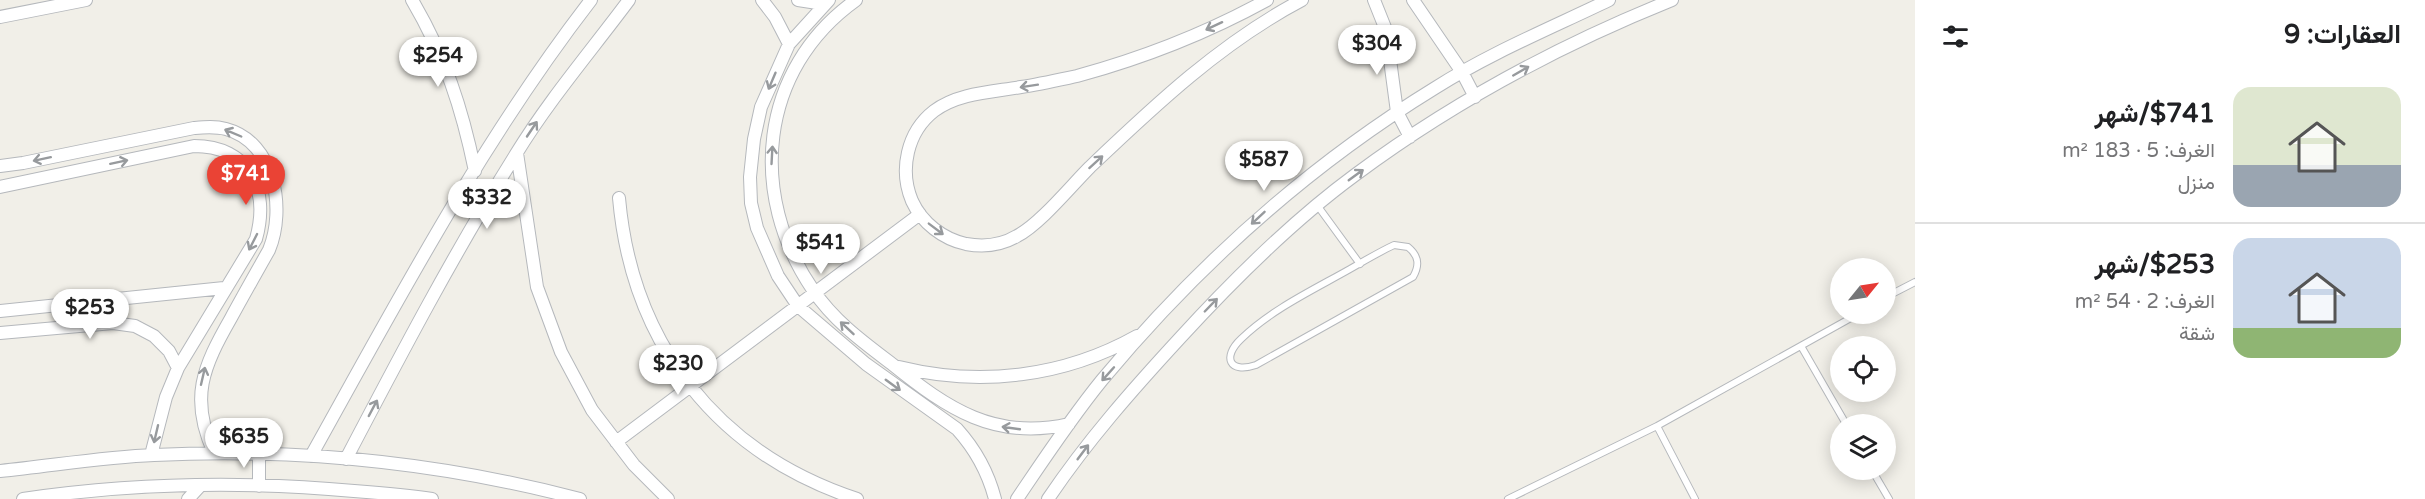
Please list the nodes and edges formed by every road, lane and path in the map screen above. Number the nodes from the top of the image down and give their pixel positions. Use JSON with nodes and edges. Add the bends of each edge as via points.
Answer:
{"nodes":[{"id":1,"x":86,"y":0,"type":"edge"},
{"id":2,"x":412,"y":0,"type":"edge"},
{"id":3,"x":591,"y":0,"type":"edge"},
{"id":4,"x":629,"y":0,"type":"edge"},
{"id":5,"x":762,"y":0,"type":"edge"},
{"id":6,"x":798,"y":0,"type":"edge"},
{"id":7,"x":856,"y":0,"type":"edge"},
{"id":8,"x":1267,"y":0,"type":"edge"},
{"id":9,"x":1302,"y":0,"type":"edge"},
{"id":10,"x":1374,"y":0,"type":"edge"},
{"id":11,"x":1413,"y":0,"type":"edge"},
{"id":12,"x":1609,"y":0,"type":"edge"},
{"id":13,"x":1672,"y":0,"type":"edge"},
{"id":14,"x":827,"y":2,"type":"edge"},
{"id":15,"x":0,"y":17,"type":"edge"},
{"id":16,"x":789,"y":44,"type":"junction"},
{"id":17,"x":1462,"y":72,"type":"junction"},
{"id":18,"x":1475,"y":97,"type":"junction"},
{"id":19,"x":1397,"y":112,"type":"junction"},
{"id":20,"x":1410,"y":137,"type":"junction"},
{"id":21,"x":517,"y":153,"type":"junction"},
{"id":22,"x":0,"y":166,"type":"edge"},
{"id":23,"x":475,"y":171,"type":"junction"},
{"id":24,"x":0,"y":187,"type":"edge"},
{"id":25,"x":619,"y":198,"type":"dead end"},
{"id":26,"x":1317,"y":205,"type":"junction"},
{"id":27,"x":920,"y":214,"type":"junction"},
{"id":28,"x":1359,"y":264,"type":"junction"},
{"id":29,"x":1915,"y":282,"type":"edge"},
{"id":30,"x":224,"y":288,"type":"junction"},
{"id":31,"x":814,"y":292,"type":"junction"},
{"id":32,"x":1896,"y":292,"type":"edge"},
{"id":33,"x":798,"y":306,"type":"junction"},
{"id":34,"x":0,"y":311,"type":"edge"},
{"id":35,"x":1840,"y":324,"type":"edge"},
{"id":36,"x":1146,"y":331,"type":"junction"},
{"id":37,"x":0,"y":333,"type":"edge"},
{"id":38,"x":1801,"y":346,"type":"junction"},
{"id":39,"x":894,"y":366,"type":"junction"},
{"id":40,"x":178,"y":368,"type":"junction"},
{"id":41,"x":689,"y":385,"type":"junction"},
{"id":42,"x":1840,"y":414,"type":"edge"},
{"id":43,"x":1069,"y":424,"type":"junction"},
{"id":44,"x":1657,"y":426,"type":"junction"},
{"id":45,"x":616,"y":442,"type":"junction"},
{"id":46,"x":214,"y":453,"type":"junction"},
{"id":47,"x":259,"y":453,"type":"junction"},
{"id":48,"x":151,"y":455,"type":"junction"},
{"id":49,"x":311,"y":456,"type":"junction"},
{"id":50,"x":345,"y":459,"type":"junction"},
{"id":51,"x":0,"y":471,"type":"edge"},
{"id":52,"x":1878,"y":480,"type":"edge"},
{"id":53,"x":200,"y":486,"type":"junction"},
{"id":54,"x":259,"y":486,"type":"junction"},
{"id":55,"x":79,"y":495,"type":"edge"},
{"id":56,"x":384,"y":496,"type":"edge"},
{"id":57,"x":23,"y":499,"type":"edge"},
{"id":58,"x":188,"y":499,"type":"edge"},
{"id":59,"x":432,"y":499,"type":"edge"},
{"id":60,"x":580,"y":499,"type":"edge"},
{"id":61,"x":668,"y":499,"type":"edge"},
{"id":62,"x":857,"y":499,"type":"edge"},
{"id":63,"x":995,"y":499,"type":"edge"},
{"id":64,"x":1017,"y":499,"type":"edge"},
{"id":65,"x":1048,"y":499,"type":"edge"},
{"id":66,"x":1508,"y":499,"type":"edge"},
{"id":67,"x":1695,"y":499,"type":"edge"},
{"id":68,"x":1889,"y":499,"type":"edge"}],
"edges":[{"from":1,"to":15,"type":"street"},
{"from":2,"to":23,"type":"street","via":[[451,78]]},
{"from":3,"to":23,"type":"street","via":[[544,62]]},
{"from":21,"to":4,"type":"street","one_way":true},
{"from":5,"to":16,"type":"street"},
{"from":6,"to":14,"type":"street"},
{"from":31,"to":7,"type":"street","one_way":true,"via":[[796,264],[777,215],[771,176],[773,137],[782,101],[797,66],[818,35]]},
{"from":8,"to":27,"type":"street","one_way":true,"via":[[1187,38],[1111,66],[1041,84],[968,96],[944,105],[916,130],[907,154],[907,185]]},
{"from":27,"to":9,"type":"street","one_way":true,"via":[[930,226],[957,242],[987,245],[1017,236],[1209,60],[1251,29]]},
{"from":10,"to":19,"type":"street","via":[[1386,30]]},
{"from":11,"to":17,"type":"street"},
{"from":12,"to":17,"type":"street"},
{"from":18,"to":13,"type":"street","one_way":true,"via":[[1562,49]]},
{"from":14,"to":16,"type":"street"},
{"from":16,"to":33,"type":"street","one_way":true,"via":[[761,107],[752,160],[751,203],[769,258]]},
{"from":17,"to":18,"type":"street"},
{"from":17,"to":19,"type":"street"},
{"from":18,"to":20,"type":"street"},
{"from":19,"to":20,"type":"street"},
{"from":19,"to":36,"type":"street","one_way":true,"via":[[1279,199]]},
{"from":26,"to":20,"type":"street","one_way":true},
{"from":21,"to":45,"type":"street","via":[[537,287],[561,352],[592,410]]},
{"from":50,"to":21,"type":"street","one_way":true,"via":[[448,265]]},
{"from":46,"to":22,"type":"street","one_way":true,"via":[[200,412],[205,369],[276,235],[278,201],[274,182],[256,150],[228,129],[202,127]]},
{"from":23,"to":49,"type":"street","via":[[424,253]]},
{"from":24,"to":30,"type":"street","one_way":true,"via":[[194,146],[223,150],[249,170],[261,204],[256,239]]},
{"from":25,"to":41,"type":"street","via":[[625,249],[639,297],[661,343]]},
{"from":26,"to":28,"type":"lane"},
{"from":65,"to":26,"type":"street","one_way":true,"via":[[1141,380],[1258,257]]},
{"from":27,"to":31,"type":"street"},
{"from":28,"to":28,"type":"lane","via":[[1252,329],[1232,351],[1233,367],[1256,365],[1407,281],[1418,264],[1413,251],[1401,245]]},
{"from":29,"to":32,"type":"lane"},
{"from":30,"to":34,"type":"street"},
{"from":30,"to":40,"type":"street"},
{"from":31,"to":33,"type":"street"},
{"from":39,"to":31,"type":"street","one_way":true,"via":[[856,337]]},
{"from":33,"to":41,"type":"street"},
{"from":33,"to":63,"type":"street","one_way":true,"via":[[866,364],[957,429],[980,460]]},
{"from":35,"to":38,"type":"lane"},
{"from":36,"to":39,"type":"street","via":[[1104,353],[1024,375],[964,377]]},
{"from":36,"to":43,"type":"street","one_way":true},
{"from":37,"to":40,"type":"street","via":[[113,323],[135,326],[154,336]]},
{"from":38,"to":42,"type":"lane"},
{"from":38,"to":44,"type":"lane"},
{"from":43,"to":39,"type":"street","one_way":true,"via":[[1025,430],[978,420],[935,396]]},
{"from":40,"to":48,"type":"street","one_way":true},
{"from":41,"to":45,"type":"street"},
{"from":41,"to":62,"type":"street","via":[[724,423],[765,456],[810,481]]},
{"from":43,"to":64,"type":"street"},
{"from":44,"to":66,"type":"lane"},
{"from":44,"to":67,"type":"lane"},
{"from":45,"to":61,"type":"street"},
{"from":46,"to":47,"type":"street"},
{"from":46,"to":48,"type":"street"},
{"from":47,"to":49,"type":"street"},
{"from":47,"to":54,"type":"street"},
{"from":48,"to":51,"type":"street"},
{"from":49,"to":50,"type":"street"},
{"from":50,"to":60,"type":"street","via":[[522,484]]},
{"from":52,"to":68,"type":"lane"},
{"from":53,"to":54,"type":"street"},
{"from":53,"to":55,"type":"street","via":[[154,486]]},
{"from":53,"to":58,"type":"street"},
{"from":54,"to":56,"type":"street"},
{"from":55,"to":57,"type":"street"},
{"from":56,"to":59,"type":"street"}]}
